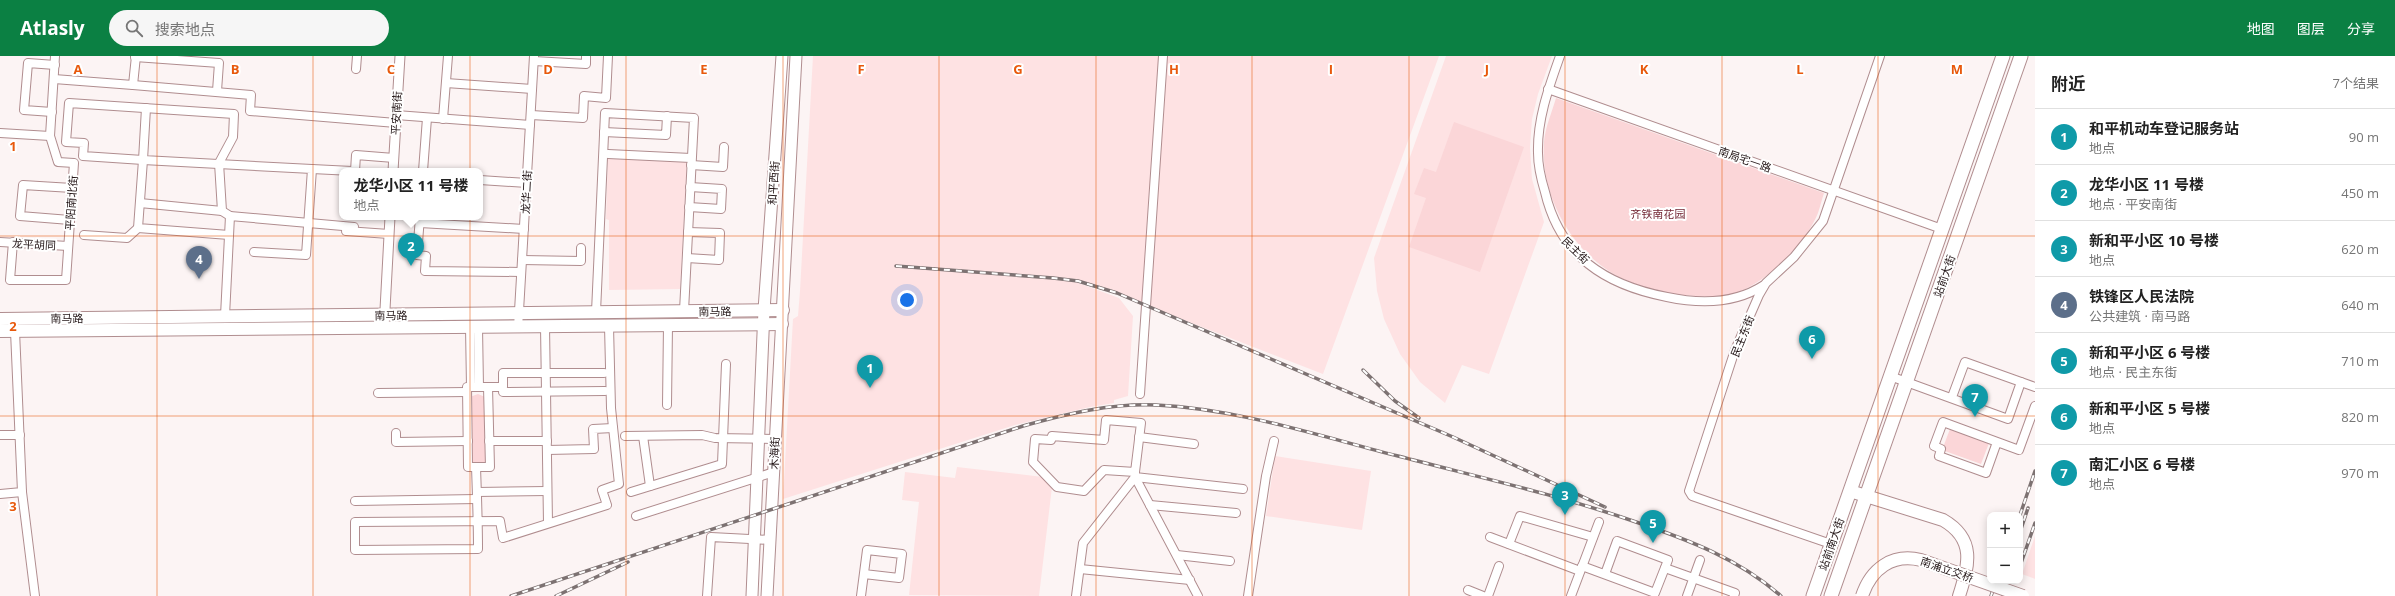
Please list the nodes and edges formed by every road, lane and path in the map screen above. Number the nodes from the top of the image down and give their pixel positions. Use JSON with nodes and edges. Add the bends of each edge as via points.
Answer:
{"nodes":[{"id":1,"x":136,"y":56,"type":"edge"},
{"id":2,"x":357,"y":56,"type":"edge"},
{"id":3,"x":400,"y":56,"type":"edge"},
{"id":4,"x":448,"y":56,"type":"edge"},
{"id":5,"x":586,"y":56,"type":"edge"},
{"id":6,"x":608,"y":56,"type":"edge"},
{"id":7,"x":782,"y":56,"type":"edge"},
{"id":8,"x":796,"y":56,"type":"edge"},
{"id":9,"x":1163,"y":56,"type":"edge"},
{"id":10,"x":1560,"y":56,"type":"edge"},
{"id":11,"x":1880,"y":56,"type":"edge"},
{"id":12,"x":2003,"y":56,"type":"edge"},
{"id":13,"x":2021,"y":56,"type":"edge"},
{"id":14,"x":534,"y":58,"type":"edge"},
{"id":15,"x":219,"y":59,"type":"edge"},
{"id":16,"x":55,"y":60,"type":"edge"},
{"id":17,"x":356,"y":69,"type":"dead end"},
{"id":18,"x":54,"y":79,"type":"junction"},
{"id":19,"x":446,"y":83,"type":"junction"},
{"id":20,"x":133,"y":85,"type":"junction"},
{"id":21,"x":532,"y":89,"type":"junction"},
{"id":22,"x":1548,"y":89,"type":"junction"},
{"id":23,"x":217,"y":92,"type":"junction"},
{"id":24,"x":146,"y":108,"type":"junction"},
{"id":25,"x":52,"y":112,"type":"junction"},
{"id":26,"x":531,"y":115,"type":"junction"},
{"id":27,"x":667,"y":116,"type":"junction"},
{"id":28,"x":427,"y":118,"type":"junction"},
{"id":29,"x":396,"y":119,"type":"junction"},
{"id":30,"x":443,"y":119,"type":"junction"},
{"id":31,"x":530,"y":125,"type":"junction"},
{"id":32,"x":604,"y":132,"type":"junction"},
{"id":33,"x":0,"y":133,"type":"edge"},
{"id":34,"x":50,"y":136,"type":"junction"},
{"id":35,"x":724,"y":147,"type":"dead end"},
{"id":36,"x":608,"y":154,"type":"dead end"},
{"id":37,"x":394,"y":158,"type":"junction"},
{"id":38,"x":143,"y":160,"type":"junction"},
{"id":39,"x":219,"y":162,"type":"junction"},
{"id":40,"x":691,"y":162,"type":"junction"},
{"id":41,"x":354,"y":168,"type":"edge"},
{"id":42,"x":393,"y":168,"type":"edge"},
{"id":43,"x":423,"y":168,"type":"edge"},
{"id":44,"x":312,"y":169,"type":"junction"},
{"id":45,"x":339,"y":170,"type":"edge"},
{"id":46,"x":483,"y":180,"type":"edge"},
{"id":47,"x":527,"y":183,"type":"junction"},
{"id":48,"x":690,"y":187,"type":"junction"},
{"id":49,"x":72,"y":188,"type":"junction"},
{"id":50,"x":1834,"y":191,"type":"junction"},
{"id":51,"x":140,"y":203,"type":"junction"},
{"id":52,"x":689,"y":207,"type":"junction"},
{"id":53,"x":222,"y":211,"type":"junction"},
{"id":54,"x":230,"y":216,"type":"junction"},
{"id":55,"x":70,"y":220,"type":"junction"},
{"id":56,"x":390,"y":220,"type":"edge"},
{"id":57,"x":420,"y":220,"type":"edge"},
{"id":58,"x":311,"y":226,"type":"junction"},
{"id":59,"x":354,"y":227,"type":"dead end"},
{"id":60,"x":138,"y":228,"type":"junction"},
{"id":61,"x":524,"y":229,"type":"junction"},
{"id":62,"x":1942,"y":229,"type":"junction"},
{"id":63,"x":688,"y":232,"type":"junction"},
{"id":64,"x":84,"y":234,"type":"dead end"},
{"id":65,"x":389,"y":234,"type":"junction"},
{"id":66,"x":229,"y":235,"type":"junction"},
{"id":67,"x":0,"y":242,"type":"edge"},
{"id":68,"x":13,"y":242,"type":"junction"},
{"id":69,"x":68,"y":246,"type":"junction"},
{"id":70,"x":581,"y":248,"type":"dead end"},
{"id":71,"x":254,"y":252,"type":"dead end"},
{"id":72,"x":687,"y":258,"type":"junction"},
{"id":73,"x":522,"y":260,"type":"junction"},
{"id":74,"x":522,"y":272,"type":"junction"},
{"id":75,"x":1766,"y":283,"type":"junction"},
{"id":76,"x":764,"y":310,"type":"junction"},
{"id":77,"x":783,"y":310,"type":"junction"},
{"id":78,"x":684,"y":311,"type":"junction"},
{"id":79,"x":596,"y":312,"type":"junction"},
{"id":80,"x":519,"y":313,"type":"junction"},
{"id":81,"x":384,"y":315,"type":"junction"},
{"id":82,"x":225,"y":316,"type":"junction"},
{"id":83,"x":0,"y":319,"type":"edge"},
{"id":84,"x":764,"y":324,"type":"junction"},
{"id":85,"x":782,"y":324,"type":"junction"},
{"id":86,"x":668,"y":325,"type":"junction"},
{"id":87,"x":545,"y":326,"type":"junction"},
{"id":88,"x":609,"y":326,"type":"junction"},
{"id":89,"x":474,"y":327,"type":"junction"},
{"id":90,"x":518,"y":327,"type":"junction"},
{"id":91,"x":384,"y":328,"type":"junction"},
{"id":92,"x":15,"y":331,"type":"junction"},
{"id":93,"x":0,"y":332,"type":"edge"},
{"id":94,"x":726,"y":364,"type":"dead end"},
{"id":95,"x":546,"y":373,"type":"junction"},
{"id":96,"x":604,"y":373,"type":"dead end"},
{"id":97,"x":1890,"y":376,"type":"junction"},
{"id":98,"x":1906,"y":382,"type":"junction"},
{"id":99,"x":2021,"y":382,"type":"junction"},
{"id":100,"x":2035,"y":388,"type":"edge"},
{"id":101,"x":472,"y":389,"type":"junction"},
{"id":102,"x":503,"y":389,"type":"junction"},
{"id":103,"x":488,"y":390,"type":"junction"},
{"id":104,"x":546,"y":391,"type":"junction"},
{"id":105,"x":606,"y":391,"type":"dead end"},
{"id":106,"x":378,"y":393,"type":"dead end"},
{"id":107,"x":1140,"y":394,"type":"dead end"},
{"id":108,"x":1952,"y":397,"type":"junction"},
{"id":109,"x":667,"y":405,"type":"dead end"},
{"id":110,"x":2035,"y":406,"type":"edge"},
{"id":111,"x":613,"y":428,"type":"junction"},
{"id":112,"x":396,"y":433,"type":"dead end"},
{"id":113,"x":0,"y":435,"type":"edge"},
{"id":114,"x":20,"y":435,"type":"junction"},
{"id":115,"x":625,"y":436,"type":"dead end"},
{"id":116,"x":643,"y":436,"type":"junction"},
{"id":117,"x":1140,"y":437,"type":"junction"},
{"id":118,"x":723,"y":439,"type":"junction"},
{"id":119,"x":758,"y":440,"type":"junction"},
{"id":120,"x":775,"y":440,"type":"junction"},
{"id":121,"x":468,"y":441,"type":"junction"},
{"id":122,"x":547,"y":441,"type":"junction"},
{"id":123,"x":489,"y":442,"type":"junction"},
{"id":124,"x":1274,"y":442,"type":"dead end"},
{"id":125,"x":1997,"y":442,"type":"junction"},
{"id":126,"x":1194,"y":444,"type":"dead end"},
{"id":127,"x":547,"y":450,"type":"junction"},
{"id":128,"x":476,"y":467,"type":"junction"},
{"id":129,"x":774,"y":472,"type":"junction"},
{"id":130,"x":1135,"y":475,"type":"junction"},
{"id":131,"x":757,"y":478,"type":"junction"},
{"id":132,"x":650,"y":486,"type":"junction"},
{"id":133,"x":1243,"y":489,"type":"dead end"},
{"id":134,"x":547,"y":491,"type":"junction"},
{"id":135,"x":1850,"y":491,"type":"junction"},
{"id":136,"x":22,"y":492,"type":"junction"},
{"id":137,"x":631,"y":492,"type":"dead end"},
{"id":138,"x":0,"y":494,"type":"edge"},
{"id":139,"x":477,"y":496,"type":"junction"},
{"id":140,"x":1866,"y":496,"type":"junction"},
{"id":141,"x":355,"y":500,"type":"dead end"},
{"id":142,"x":1150,"y":505,"type":"junction"},
{"id":143,"x":1236,"y":513,"type":"dead end"},
{"id":144,"x":636,"y":516,"type":"dead end"},
{"id":145,"x":478,"y":521,"type":"junction"},
{"id":146,"x":1599,"y":522,"type":"dead end"},
{"id":147,"x":548,"y":523,"type":"junction"},
{"id":148,"x":1490,"y":537,"type":"dead end"},
{"id":149,"x":1593,"y":537,"type":"junction"},
{"id":150,"x":754,"y":539,"type":"junction"},
{"id":151,"x":771,"y":540,"type":"junction"},
{"id":152,"x":1509,"y":544,"type":"junction"},
{"id":153,"x":1831,"y":544,"type":"junction"},
{"id":154,"x":1176,"y":555,"type":"junction"},
{"id":155,"x":1700,"y":560,"type":"dead end"},
{"id":156,"x":1230,"y":561,"type":"dead end"},
{"id":157,"x":1499,"y":566,"type":"dead end"},
{"id":158,"x":1581,"y":568,"type":"junction"},
{"id":159,"x":1665,"y":568,"type":"junction"},
{"id":160,"x":1080,"y":569,"type":"junction"},
{"id":161,"x":864,"y":574,"type":"junction"},
{"id":162,"x":1605,"y":574,"type":"junction"},
{"id":163,"x":1693,"y":578,"type":"junction"},
{"id":164,"x":1190,"y":580,"type":"junction"},
{"id":165,"x":1468,"y":590,"type":"dead end"},
{"id":166,"x":35,"y":596,"type":"edge"},
{"id":167,"x":707,"y":596,"type":"edge"},
{"id":168,"x":752,"y":596,"type":"edge"},
{"id":169,"x":767,"y":596,"type":"edge"},
{"id":170,"x":861,"y":596,"type":"edge"},
{"id":171,"x":1076,"y":596,"type":"edge"},
{"id":172,"x":1198,"y":596,"type":"edge"},
{"id":173,"x":1248,"y":596,"type":"edge"},
{"id":174,"x":1484,"y":596,"type":"edge"},
{"id":175,"x":1488,"y":596,"type":"edge"},
{"id":176,"x":1571,"y":596,"type":"edge"},
{"id":177,"x":1687,"y":596,"type":"edge"},
{"id":178,"x":1734,"y":596,"type":"edge"},
{"id":179,"x":1813,"y":596,"type":"edge"},
{"id":180,"x":1831,"y":596,"type":"edge"},
{"id":181,"x":1862,"y":596,"type":"edge"},
{"id":182,"x":1959,"y":596,"type":"edge"},
{"id":183,"x":2023,"y":596,"type":"edge"}],
"edges":[{"from":1,"to":15,"type":"street"},
{"from":1,"to":20,"type":"street"},
{"from":2,"to":17,"type":"street"},
{"from":3,"to":29,"type":"street","name":"平安南街"},
{"from":4,"to":19,"type":"street"},
{"from":5,"to":14,"type":"street","via":[[586,64]]},
{"from":6,"to":26,"type":"street","via":[[606,98],[584,96],[583,118]]},
{"from":7,"to":76,"type":"main road","name":"和平西街"},
{"from":8,"to":77,"type":"main road","name":"和平西街"},
{"from":9,"to":107,"type":"street"},
{"from":10,"to":22,"type":"street","name":"民主街"},
{"from":11,"to":50,"type":"street","name":"民主东街"},
{"from":12,"to":62,"type":"highway","name":"站前大街"},
{"from":13,"to":98,"type":"highway","name":"站前大街"},
{"from":14,"to":21,"type":"street","name":"龙华二街"},
{"from":15,"to":23,"type":"street"},
{"from":16,"to":18,"type":"street","name":"平阳南北街"},
{"from":16,"to":25,"type":"street","via":[[28,63],[24,110]]},
{"from":18,"to":20,"type":"street"},
{"from":18,"to":25,"type":"street","name":"平阳南北街"},
{"from":19,"to":21,"type":"street"},
{"from":19,"to":30,"type":"street"},
{"from":20,"to":23,"type":"street"},
{"from":21,"to":26,"type":"street","name":"龙华二街"},
{"from":22,"to":50,"type":"street","name":"南局宅一路"},
{"from":22,"to":75,"type":"street","name":"民主街","via":[[1539,132],[1540,174],[1549,212],[1560,235],[1574,250],[1614,281],[1641,292],[1671,298],[1696,302],[1730,299],[1753,292]]},
{"from":23,"to":29,"type":"street","via":[[251,95],[250,111]]},
{"from":24,"to":38,"type":"street"},
{"from":24,"to":38,"type":"street","via":[[69,103],[66,142],[84,143],[83,156]]},
{"from":24,"to":39,"type":"street","via":[[234,114],[233,138]]},
{"from":25,"to":34,"type":"street","name":"平阳南北街"},
{"from":26,"to":31,"type":"street","name":"龙华二街"},
{"from":27,"to":32,"type":"street","via":[[605,113]]},
{"from":27,"to":32,"type":"street","via":[[666,135]]},
{"from":27,"to":40,"type":"street","via":[[694,118]]},
{"from":28,"to":29,"type":"street"},
{"from":28,"to":30,"type":"street"},
{"from":28,"to":43,"type":"street"},
{"from":29,"to":37,"type":"street","name":"平安南街"},
{"from":30,"to":31,"type":"street"},
{"from":31,"to":47,"type":"street","name":"龙华二街"},
{"from":32,"to":79,"type":"street"},
{"from":33,"to":34,"type":"street"},
{"from":34,"to":49,"type":"street","name":"平阳南北街","via":[[58,162],[74,163]]},
{"from":35,"to":40,"type":"street","via":[[723,167]]},
{"from":36,"to":40,"type":"street"},
{"from":37,"to":41,"type":"street","via":[[356,155]]},
{"from":37,"to":42,"type":"street","name":"平安南街"},
{"from":38,"to":39,"type":"street"},
{"from":38,"to":51,"type":"street"},
{"from":39,"to":44,"type":"street"},
{"from":39,"to":53,"type":"street"},
{"from":40,"to":48,"type":"street"},
{"from":44,"to":45,"type":"street"},
{"from":44,"to":58,"type":"street"},
{"from":46,"to":47,"type":"street"},
{"from":47,"to":61,"type":"street","name":"龙华二街"},
{"from":48,"to":52,"type":"street"},
{"from":48,"to":52,"type":"street","via":[[722,189],[721,209]]},
{"from":49,"to":55,"type":"street","name":"平阳南北街"},
{"from":49,"to":55,"type":"street","via":[[23,185],[20,216]]},
{"from":50,"to":62,"type":"street","name":"南局宅一路"},
{"from":50,"to":75,"type":"street","name":"民主东街","via":[[1823,222],[1810,240]]},
{"from":51,"to":53,"type":"street"},
{"from":51,"to":60,"type":"street"},
{"from":52,"to":63,"type":"street"},
{"from":53,"to":54,"type":"street"},
{"from":54,"to":58,"type":"street"},
{"from":54,"to":66,"type":"street"},
{"from":55,"to":69,"type":"street","name":"平阳南北街"},
{"from":56,"to":65,"type":"street"},
{"from":57,"to":61,"type":"street"},
{"from":57,"to":74,"type":"street","via":[[417,255],[426,256],[425,271]]},
{"from":58,"to":59,"type":"street"},
{"from":58,"to":65,"type":"street"},
{"from":58,"to":71,"type":"street","via":[[306,255]]},
{"from":60,"to":64,"type":"street","via":[[127,238]]},
{"from":60,"to":66,"type":"street"},
{"from":61,"to":73,"type":"street","name":"龙华二街"},
{"from":62,"to":97,"type":"highway","name":"站前大街"},
{"from":63,"to":72,"type":"street"},
{"from":63,"to":72,"type":"street","via":[[720,233],[719,260]]},
{"from":65,"to":81,"type":"street"},
{"from":66,"to":82,"type":"street"},
{"from":67,"to":68,"type":"street","name":"龙平胡同"},
{"from":68,"to":69,"type":"street","name":"龙平胡同"},
{"from":68,"to":69,"type":"street","name":"平阳南北街","via":[[10,280],[66,280]]},
{"from":70,"to":73,"type":"street","via":[[581,261]]},
{"from":72,"to":78,"type":"street"},
{"from":73,"to":74,"type":"street","name":"龙华二街"},
{"from":74,"to":80,"type":"street","name":"龙华二街"},
{"from":75,"to":153,"type":"street","name":"民主东街","via":[[1735,350],[1689,491],[1692,496]]},
{"from":76,"to":77,"type":"main road","name":"南马路"},
{"from":76,"to":78,"type":"main road","name":"南马路"},
{"from":76,"to":84,"type":"main road","name":"木海街"},
{"from":77,"to":85,"type":"main road","name":"木海街"},
{"from":78,"to":79,"type":"main road","name":"南马路"},
{"from":79,"to":80,"type":"main road","name":"南马路"},
{"from":80,"to":81,"type":"main road","name":"南马路"},
{"from":80,"to":90,"type":"street","name":"龙华二街"},
{"from":81,"to":82,"type":"main road","name":"南马路"},
{"from":81,"to":91,"type":"street"},
{"from":82,"to":83,"type":"main road","name":"南马路"},
{"from":84,"to":85,"type":"main road","name":"南马路"},
{"from":84,"to":86,"type":"main road","name":"南马路"},
{"from":84,"to":119,"type":"main road","name":"木海街"},
{"from":85,"to":120,"type":"main road","name":"木海街"},
{"from":86,"to":88,"type":"main road","name":"南马路"},
{"from":86,"to":109,"type":"street"},
{"from":87,"to":88,"type":"main road","name":"南马路"},
{"from":87,"to":90,"type":"main road","name":"南马路"},
{"from":87,"to":95,"type":"street"},
{"from":88,"to":111,"type":"street"},
{"from":89,"to":90,"type":"main road","name":"南马路"},
{"from":89,"to":91,"type":"main road","name":"南马路"},
{"from":89,"to":101,"type":"street"},
{"from":91,"to":92,"type":"main road","name":"南马路"},
{"from":92,"to":93,"type":"main road","name":"南马路"},
{"from":92,"to":114,"type":"street"},
{"from":94,"to":118,"type":"street"},
{"from":95,"to":96,"type":"street"},
{"from":95,"to":102,"type":"street","via":[[503,373]]},
{"from":95,"to":104,"type":"street"},
{"from":97,"to":98,"type":"street"},
{"from":97,"to":135,"type":"highway","name":"站前大街"},
{"from":98,"to":108,"type":"street"},
{"from":98,"to":140,"type":"highway","name":"站前大街"},
{"from":99,"to":100,"type":"street"},
{"from":99,"to":108,"type":"street","via":[[1965,362]]},
{"from":99,"to":108,"type":"street","via":[[2008,419]]},
{"from":101,"to":103,"type":"street"},
{"from":101,"to":106,"type":"street"},
{"from":101,"to":121,"type":"street"},
{"from":102,"to":103,"type":"street"},
{"from":102,"to":104,"type":"street"},
{"from":103,"to":123,"type":"street"},
{"from":104,"to":105,"type":"street"},
{"from":104,"to":122,"type":"street"},
{"from":110,"to":125,"type":"street","via":[[2019,450]]},
{"from":111,"to":127,"type":"street","via":[[593,428],[594,449]]},
{"from":111,"to":147,"type":"street","via":[[619,484],[602,490],[607,505]]},
{"from":112,"to":121,"type":"street","via":[[396,442]]},
{"from":113,"to":114,"type":"street"},
{"from":114,"to":136,"type":"street"},
{"from":115,"to":116,"type":"street"},
{"from":116,"to":118,"type":"street","via":[[702,435]]},
{"from":116,"to":132,"type":"street"},
{"from":117,"to":126,"type":"street"},
{"from":117,"to":130,"type":"street"},
{"from":117,"to":130,"type":"street","via":[[1141,424],[1106,420],[1104,440],[1052,436],[1051,440],[1035,439],[1033,462],[1057,487],[1084,490],[1104,470]]},
{"from":118,"to":119,"type":"street"},
{"from":118,"to":132,"type":"street","via":[[722,464]]},
{"from":119,"to":120,"type":"street"},
{"from":119,"to":131,"type":"main road","name":"木海街"},
{"from":120,"to":129,"type":"main road","name":"木海街"},
{"from":121,"to":128,"type":"street","via":[[468,467]]},
{"from":122,"to":123,"type":"street"},
{"from":122,"to":127,"type":"street"},
{"from":123,"to":128,"type":"street","via":[[490,467]]},
{"from":124,"to":173,"type":"street","via":[[1266,476]]},
{"from":125,"to":125,"type":"street","via":[[1943,422],[1934,446],[1941,449],[1938,456],[1986,473]]},
{"from":127,"to":134,"type":"street"},
{"from":128,"to":139,"type":"street"},
{"from":129,"to":131,"type":"street"},
{"from":129,"to":151,"type":"main road","name":"木海街"},
{"from":130,"to":133,"type":"street"},
{"from":130,"to":142,"type":"street"},
{"from":130,"to":160,"type":"street","via":[[1083,543]]},
{"from":131,"to":144,"type":"street"},
{"from":131,"to":150,"type":"main road","name":"木海街"},
{"from":132,"to":137,"type":"street"},
{"from":134,"to":139,"type":"street"},
{"from":134,"to":147,"type":"street"},
{"from":135,"to":140,"type":"main road"},
{"from":135,"to":153,"type":"highway","name":"站前南大街"},
{"from":136,"to":138,"type":"street"},
{"from":136,"to":166,"type":"street"},
{"from":139,"to":141,"type":"street"},
{"from":139,"to":145,"type":"street"},
{"from":140,"to":180,"type":"highway","name":"站前南大街"},
{"from":140,"to":182,"type":"main road","via":[[1943,520],[1958,532],[1967,549],[1968,562]]},
{"from":142,"to":143,"type":"street"},
{"from":142,"to":154,"type":"street"},
{"from":145,"to":145,"type":"street","via":[[478,549],[355,550],[355,522]]},
{"from":145,"to":147,"type":"street","via":[[500,520],[503,538]]},
{"from":146,"to":149,"type":"street"},
{"from":148,"to":152,"type":"street"},
{"from":149,"to":152,"type":"street","via":[[1520,516]]},
{"from":149,"to":158,"type":"street"},
{"from":150,"to":151,"type":"street"},
{"from":150,"to":167,"type":"street","via":[[710,537]]},
{"from":150,"to":168,"type":"main road","name":"木海街"},
{"from":151,"to":169,"type":"main road","name":"木海街"},
{"from":152,"to":158,"type":"street"},
{"from":153,"to":179,"type":"highway","name":"站前南大街"},
{"from":154,"to":156,"type":"street"},
{"from":154,"to":164,"type":"street"},
{"from":155,"to":163,"type":"street"},
{"from":157,"to":175,"type":"street"},
{"from":158,"to":162,"type":"street"},
{"from":158,"to":176,"type":"street"},
{"from":159,"to":162,"type":"street","via":[[1656,593]]},
{"from":159,"to":162,"type":"street","via":[[1668,560],[1617,541]]},
{"from":159,"to":163,"type":"street"},
{"from":160,"to":164,"type":"street"},
{"from":160,"to":171,"type":"street"},
{"from":161,"to":161,"type":"street","via":[[867,550],[902,554],[899,578]]},
{"from":161,"to":170,"type":"street"},
{"from":163,"to":177,"type":"street"},
{"from":163,"to":178,"type":"street","via":[[1735,593]]},
{"from":164,"to":172,"type":"street"},
{"from":165,"to":174,"type":"street"},
{"from":181,"to":183,"type":"main road","name":"南浦立交桥","bridge":true,"via":[[1870,578],[1880,567],[1893,560],[1907,558],[1921,560]]}]}
